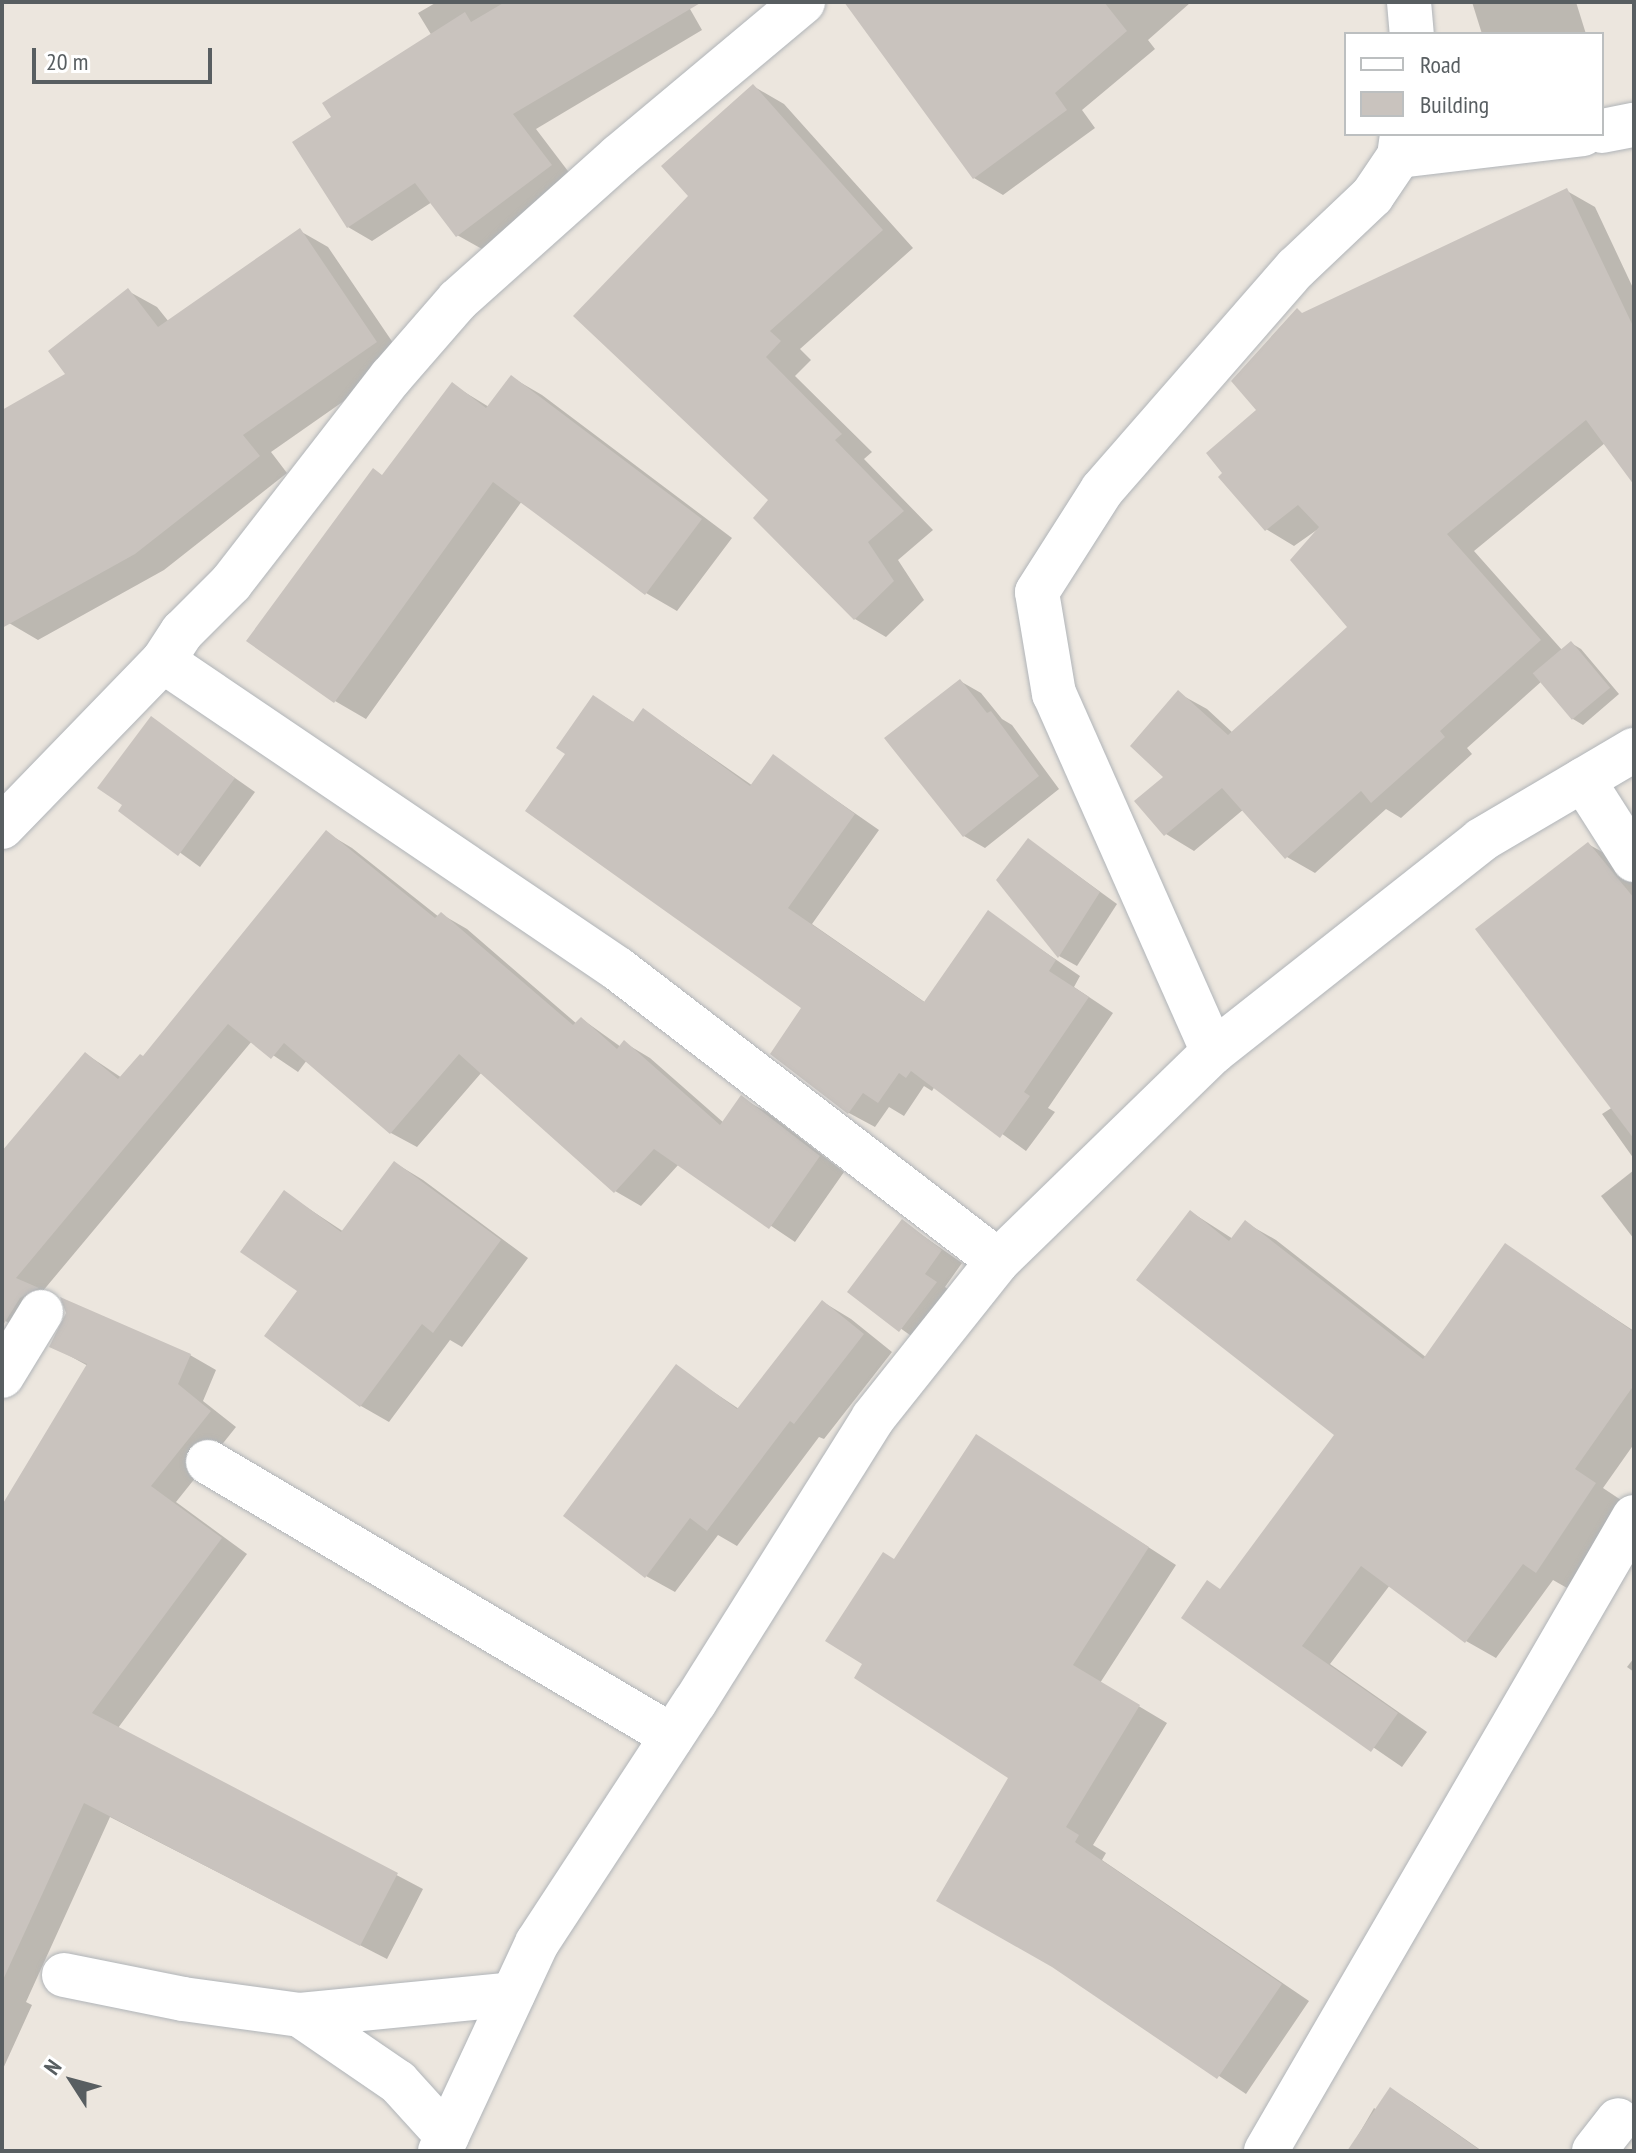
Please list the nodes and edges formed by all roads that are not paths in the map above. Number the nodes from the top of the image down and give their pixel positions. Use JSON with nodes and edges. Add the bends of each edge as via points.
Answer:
{"nodes":[{"id":1,"x":803,"y":2,"type":"edge"},
{"id":2,"x":1409,"y":2,"type":"edge"},
{"id":3,"x":1412,"y":32,"type":"edge"},
{"id":4,"x":1634,"y":125,"type":"edge"},
{"id":5,"x":1604,"y":131,"type":"edge"},
{"id":6,"x":1550,"y":136,"type":"edge"},
{"id":7,"x":1400,"y":145,"type":"edge"},
{"id":8,"x":163,"y":661,"type":"junction"},
{"id":9,"x":1634,"y":750,"type":"edge"},
{"id":10,"x":1583,"y":780,"type":"junction"},
{"id":11,"x":2,"y":827,"type":"edge"},
{"id":12,"x":1634,"y":860,"type":"edge"},
{"id":13,"x":1213,"y":1052,"type":"junction"},
{"id":14,"x":998,"y":1261,"type":"junction"},
{"id":15,"x":41,"y":1312,"type":"dead end"},
{"id":16,"x":2,"y":1376,"type":"edge"},
{"id":17,"x":208,"y":1462,"type":"dead end"},
{"id":18,"x":1634,"y":1517,"type":"edge"},
{"id":19,"x":672,"y":1736,"type":"junction"},
{"id":20,"x":64,"y":1975,"type":"dead end"},
{"id":21,"x":513,"y":1994,"type":"junction"},
{"id":22,"x":300,"y":2015,"type":"junction"},
{"id":23,"x":443,"y":2144,"type":"edge"},
{"id":24,"x":1266,"y":2151,"type":"edge"}],
"edges":[{"from":1,"to":8,"type":"street","via":[[458,300]]},
{"from":2,"to":3,"type":"street"},
{"from":4,"to":5,"type":"street"},
{"from":6,"to":7,"type":"street"},
{"from":7,"to":13,"type":"street","via":[[1372,196],[1296,268],[1102,490],[1037,592],[1054,694]]},
{"from":8,"to":11,"type":"street"},
{"from":8,"to":14,"type":"street","via":[[618,969]]},
{"from":9,"to":10,"type":"street"},
{"from":10,"to":12,"type":"street"},
{"from":10,"to":13,"type":"street","via":[[1481,840]]},
{"from":13,"to":14,"type":"street"},
{"from":14,"to":19,"type":"street","via":[[873,1418]]},
{"from":15,"to":16,"type":"street"},
{"from":17,"to":19,"type":"street"},
{"from":18,"to":24,"type":"street"},
{"from":19,"to":21,"type":"street","via":[[537,1943]]},
{"from":20,"to":22,"type":"street"},
{"from":21,"to":22,"type":"street"},
{"from":21,"to":23,"type":"street"},
{"from":22,"to":23,"type":"street","via":[[398,2082]]}]}
